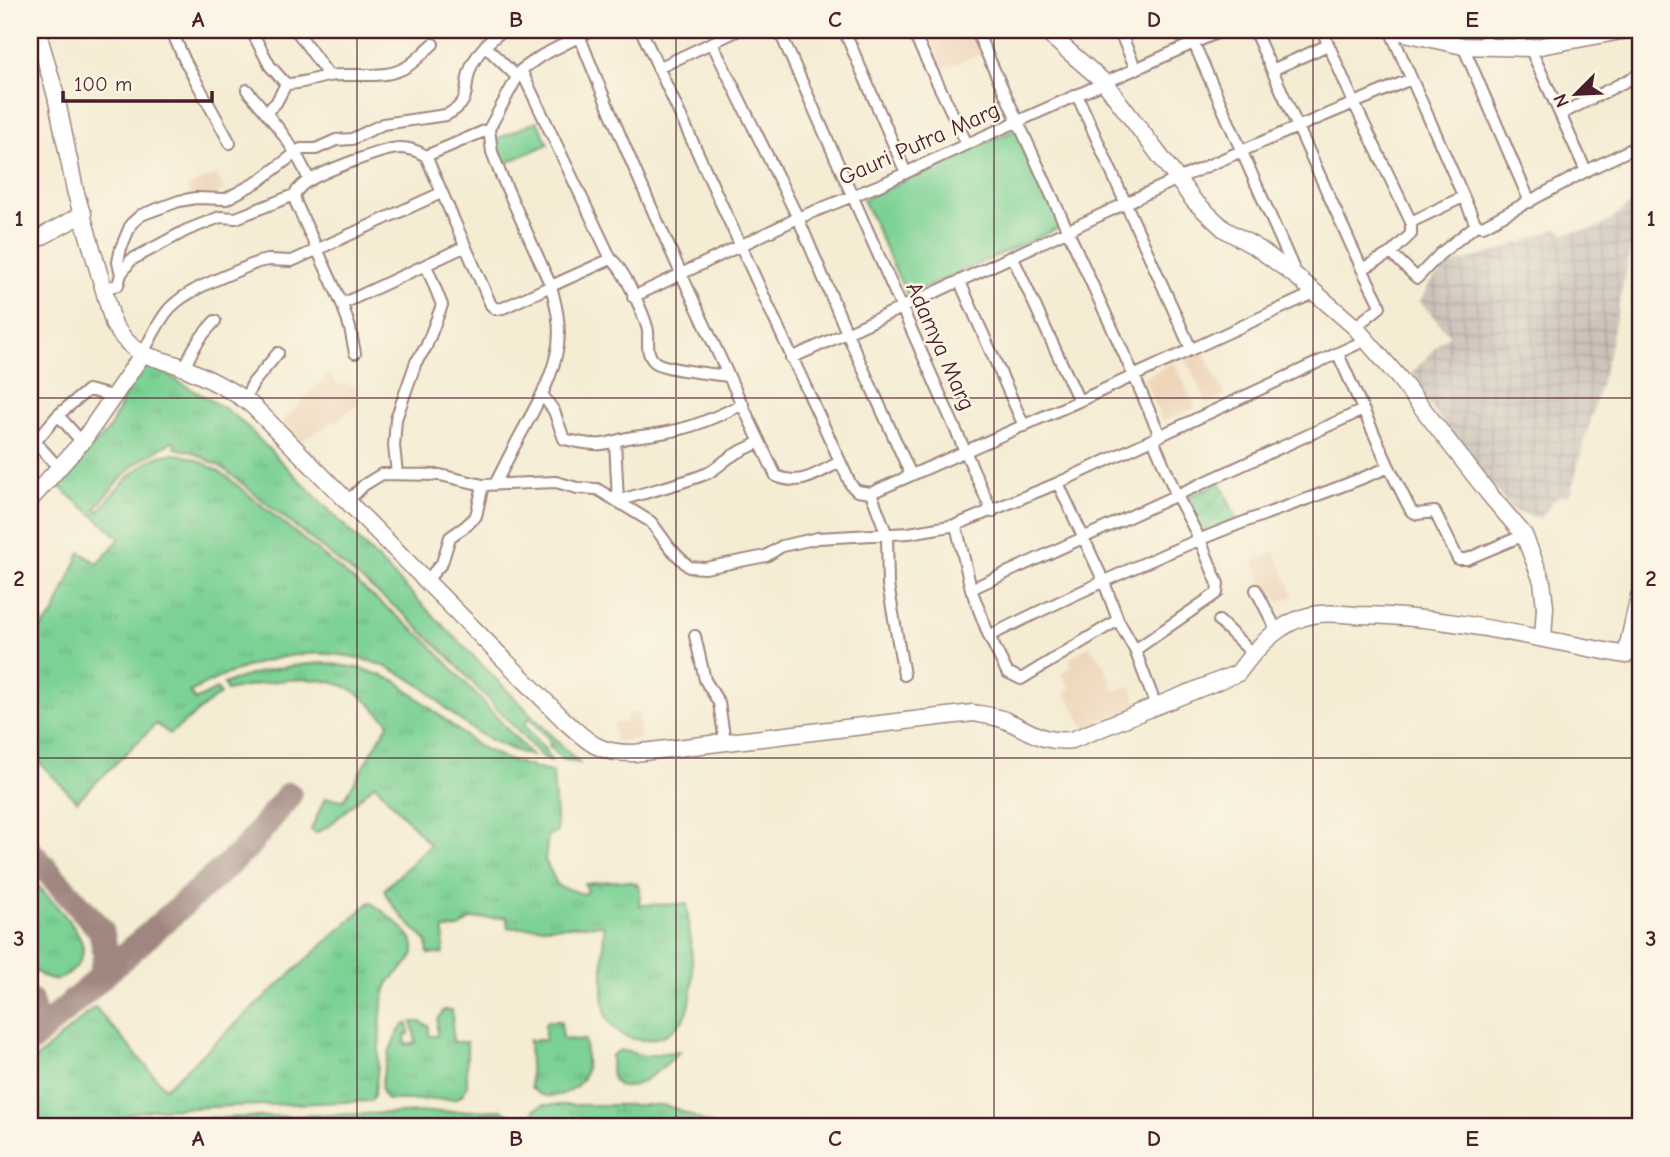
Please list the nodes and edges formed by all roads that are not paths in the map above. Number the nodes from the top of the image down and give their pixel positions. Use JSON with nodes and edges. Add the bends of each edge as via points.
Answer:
{"nodes":[{"id":1,"x":37,"y":30,"type":"edge"},
{"id":2,"x":171,"y":30,"type":"edge"},
{"id":3,"x":251,"y":30,"type":"edge"},
{"id":4,"x":296,"y":30,"type":"edge"},
{"id":5,"x":504,"y":30,"type":"edge"},
{"id":6,"x":592,"y":30,"type":"edge"},
{"id":7,"x":641,"y":30,"type":"edge"},
{"id":8,"x":739,"y":30,"type":"edge"},
{"id":9,"x":779,"y":30,"type":"edge"},
{"id":10,"x":844,"y":30,"type":"edge"},
{"id":11,"x":912,"y":30,"type":"edge"},
{"id":12,"x":976,"y":30,"type":"edge"},
{"id":13,"x":1044,"y":30,"type":"edge"},
{"id":14,"x":1119,"y":30,"type":"edge"},
{"id":15,"x":1188,"y":30,"type":"edge"},
{"id":16,"x":1223,"y":30,"type":"edge"},
{"id":17,"x":1254,"y":30,"type":"edge"},
{"id":18,"x":1322,"y":30,"type":"edge"},
{"id":19,"x":1391,"y":30,"type":"edge"},
{"id":20,"x":1490,"y":30,"type":"edge"},
{"id":21,"x":1615,"y":31,"type":"edge"},
{"id":22,"x":1418,"y":33,"type":"edge"},
{"id":23,"x":579,"y":35,"type":"junction"},
{"id":24,"x":712,"y":43,"type":"junction"},
{"id":25,"x":1194,"y":43,"type":"junction"},
{"id":26,"x":433,"y":44,"type":"dead end"},
{"id":27,"x":1328,"y":45,"type":"junction"},
{"id":28,"x":485,"y":46,"type":"junction"},
{"id":29,"x":1463,"y":46,"type":"junction"},
{"id":30,"x":1481,"y":47,"type":"junction"},
{"id":31,"x":1530,"y":48,"type":"junction"},
{"id":32,"x":658,"y":68,"type":"junction"},
{"id":33,"x":1136,"y":69,"type":"junction"},
{"id":34,"x":1272,"y":71,"type":"junction"},
{"id":35,"x":518,"y":73,"type":"junction"},
{"id":36,"x":1640,"y":74,"type":"edge"},
{"id":37,"x":328,"y":76,"type":"junction"},
{"id":38,"x":1411,"y":79,"type":"junction"},
{"id":39,"x":1104,"y":82,"type":"junction"},
{"id":40,"x":286,"y":84,"type":"junction"},
{"id":41,"x":247,"y":90,"type":"dead end"},
{"id":42,"x":1077,"y":95,"type":"junction"},
{"id":43,"x":1354,"y":103,"type":"junction"},
{"id":44,"x":266,"y":112,"type":"junction"},
{"id":45,"x":1561,"y":114,"type":"junction"},
{"id":46,"x":1018,"y":122,"type":"junction"},
{"id":47,"x":1297,"y":126,"type":"junction"},
{"id":48,"x":489,"y":129,"type":"junction"},
{"id":49,"x":230,"y":143,"type":"dead end"},
{"id":50,"x":967,"y":144,"type":"junction"},
{"id":51,"x":1640,"y":145,"type":"edge"},
{"id":52,"x":1241,"y":151,"type":"junction"},
{"id":53,"x":296,"y":152,"type":"junction"},
{"id":54,"x":426,"y":156,"type":"junction"},
{"id":55,"x":1586,"y":171,"type":"junction"},
{"id":56,"x":906,"y":173,"type":"junction"},
{"id":57,"x":309,"y":180,"type":"junction"},
{"id":58,"x":1177,"y":181,"type":"junction"},
{"id":59,"x":441,"y":193,"type":"junction"},
{"id":60,"x":294,"y":195,"type":"junction"},
{"id":61,"x":852,"y":197,"type":"junction"},
{"id":62,"x":1463,"y":197,"type":"junction"},
{"id":63,"x":1530,"y":202,"type":"junction"},
{"id":64,"x":1125,"y":203,"type":"junction"},
{"id":65,"x":83,"y":214,"type":"junction"},
{"id":66,"x":798,"y":218,"type":"junction"},
{"id":67,"x":1411,"y":222,"type":"junction"},
{"id":68,"x":1476,"y":225,"type":"junction"},
{"id":69,"x":1068,"y":231,"type":"junction"},
{"id":70,"x":30,"y":243,"type":"edge"},
{"id":71,"x":740,"y":246,"type":"junction"},
{"id":72,"x":464,"y":247,"type":"junction"},
{"id":73,"x":317,"y":249,"type":"junction"},
{"id":74,"x":1391,"y":253,"type":"junction"},
{"id":75,"x":1013,"y":258,"type":"junction"},
{"id":76,"x":611,"y":259,"type":"junction"},
{"id":77,"x":426,"y":265,"type":"junction"},
{"id":78,"x":1362,"y":269,"type":"junction"},
{"id":79,"x":121,"y":274,"type":"junction"},
{"id":80,"x":682,"y":274,"type":"junction"},
{"id":81,"x":1297,"y":277,"type":"junction"},
{"id":82,"x":960,"y":282,"type":"junction"},
{"id":83,"x":551,"y":286,"type":"junction"},
{"id":84,"x":104,"y":288,"type":"junction"},
{"id":85,"x":1314,"y":293,"type":"junction"},
{"id":86,"x":633,"y":296,"type":"junction"},
{"id":87,"x":342,"y":304,"type":"junction"},
{"id":88,"x":901,"y":308,"type":"junction"},
{"id":89,"x":215,"y":321,"type":"dead end"},
{"id":90,"x":1355,"y":327,"type":"junction"},
{"id":91,"x":847,"y":333,"type":"junction"},
{"id":92,"x":1366,"y":340,"type":"junction"},
{"id":93,"x":1191,"y":349,"type":"junction"},
{"id":94,"x":278,"y":353,"type":"dead end"},
{"id":95,"x":355,"y":354,"type":"dead end"},
{"id":96,"x":1338,"y":354,"type":"junction"},
{"id":97,"x":142,"y":355,"type":"junction"},
{"id":98,"x":792,"y":358,"type":"junction"},
{"id":99,"x":185,"y":368,"type":"junction"},
{"id":100,"x":729,"y":376,"type":"junction"},
{"id":101,"x":1134,"y":376,"type":"junction"},
{"id":102,"x":542,"y":394,"type":"junction"},
{"id":103,"x":112,"y":396,"type":"junction"},
{"id":104,"x":245,"y":399,"type":"junction"},
{"id":105,"x":1079,"y":401,"type":"junction"},
{"id":106,"x":743,"y":404,"type":"junction"},
{"id":107,"x":1363,"y":410,"type":"junction"},
{"id":108,"x":58,"y":415,"type":"junction"},
{"id":109,"x":1024,"y":426,"type":"junction"},
{"id":110,"x":1158,"y":438,"type":"junction"},
{"id":111,"x":32,"y":439,"type":"edge"},
{"id":112,"x":615,"y":441,"type":"junction"},
{"id":113,"x":82,"y":442,"type":"junction"},
{"id":114,"x":760,"y":442,"type":"junction"},
{"id":115,"x":965,"y":451,"type":"junction"},
{"id":116,"x":840,"y":462,"type":"junction"},
{"id":117,"x":58,"y":467,"type":"junction"},
{"id":118,"x":1389,"y":467,"type":"junction"},
{"id":119,"x":397,"y":474,"type":"junction"},
{"id":120,"x":911,"y":475,"type":"junction"},
{"id":121,"x":1058,"y":483,"type":"junction"},
{"id":122,"x":489,"y":484,"type":"junction"},
{"id":123,"x":871,"y":493,"type":"junction"},
{"id":124,"x":1176,"y":494,"type":"junction"},
{"id":125,"x":30,"y":499,"type":"edge"},
{"id":126,"x":348,"y":501,"type":"junction"},
{"id":127,"x":618,"y":501,"type":"junction"},
{"id":128,"x":992,"y":512,"type":"junction"},
{"id":129,"x":956,"y":525,"type":"junction"},
{"id":130,"x":887,"y":535,"type":"junction"},
{"id":131,"x":1524,"y":535,"type":"junction"},
{"id":132,"x":1083,"y":537,"type":"junction"},
{"id":133,"x":1200,"y":540,"type":"junction"},
{"id":134,"x":427,"y":580,"type":"junction"},
{"id":135,"x":1104,"y":582,"type":"junction"},
{"id":136,"x":971,"y":589,"type":"junction"},
{"id":137,"x":1256,"y":590,"type":"dead end"},
{"id":138,"x":1640,"y":596,"type":"edge"},
{"id":139,"x":1118,"y":620,"type":"junction"},
{"id":140,"x":1219,"y":621,"type":"dead end"},
{"id":141,"x":1277,"y":631,"type":"junction"},
{"id":142,"x":695,"y":636,"type":"dead end"},
{"id":143,"x":989,"y":636,"type":"junction"},
{"id":144,"x":1543,"y":639,"type":"junction"},
{"id":145,"x":1635,"y":646,"type":"edge"},
{"id":146,"x":1135,"y":650,"type":"junction"},
{"id":147,"x":1252,"y":653,"type":"junction"},
{"id":148,"x":904,"y":675,"type":"dead end"},
{"id":149,"x":1156,"y":706,"type":"junction"},
{"id":150,"x":725,"y":742,"type":"junction"}],
"edges":[{"from":1,"to":65,"type":"main road"},
{"from":2,"to":49,"type":"street"},
{"from":3,"to":40,"type":"street"},
{"from":4,"to":37,"type":"street"},
{"from":5,"to":28,"type":"street"},
{"from":6,"to":23,"type":"street"},
{"from":7,"to":32,"type":"street"},
{"from":8,"to":24,"type":"street"},
{"from":9,"to":61,"type":"street","name":"Adamya Marg"},
{"from":10,"to":56,"type":"street"},
{"from":11,"to":50,"type":"street"},
{"from":12,"to":46,"type":"street"},
{"from":13,"to":39,"type":"main road"},
{"from":14,"to":33,"type":"street"},
{"from":15,"to":25,"type":"street"},
{"from":16,"to":25,"type":"street","name":"Gauri Putra Marg"},
{"from":17,"to":34,"type":"street"},
{"from":18,"to":27,"type":"street"},
{"from":19,"to":22,"type":"main road"},
{"from":19,"to":38,"type":"street"},
{"from":20,"to":30,"type":"street"},
{"from":21,"to":31,"type":"main road"},
{"from":22,"to":29,"type":"main road"},
{"from":23,"to":35,"type":"street"},
{"from":23,"to":80,"type":"street"},
{"from":24,"to":32,"type":"street"},
{"from":24,"to":66,"type":"street"},
{"from":25,"to":33,"type":"street","name":"Gauri Putra Marg"},
{"from":25,"to":52,"type":"street"},
{"from":26,"to":37,"type":"street","via":[[396,72]]},
{"from":27,"to":34,"type":"street"},
{"from":27,"to":43,"type":"street"},
{"from":28,"to":35,"type":"street"},
{"from":28,"to":53,"type":"street","via":[[472,63],[463,104],[455,110],[383,124],[352,139]]},
{"from":29,"to":30,"type":"main road"},
{"from":29,"to":63,"type":"street"},
{"from":30,"to":31,"type":"main road"},
{"from":31,"to":45,"type":"street"},
{"from":32,"to":71,"type":"street"},
{"from":33,"to":39,"type":"street","name":"Gauri Putra Marg"},
{"from":34,"to":47,"type":"street"},
{"from":35,"to":48,"type":"street"},
{"from":35,"to":76,"type":"street"},
{"from":36,"to":45,"type":"street"},
{"from":37,"to":40,"type":"street"},
{"from":38,"to":43,"type":"street"},
{"from":38,"to":62,"type":"street"},
{"from":39,"to":42,"type":"street","name":"Gauri Putra Marg"},
{"from":39,"to":58,"type":"main road"},
{"from":40,"to":44,"type":"street"},
{"from":41,"to":44,"type":"street"},
{"from":42,"to":46,"type":"street","name":"Gauri Putra Marg"},
{"from":42,"to":64,"type":"street"},
{"from":43,"to":47,"type":"street"},
{"from":43,"to":67,"type":"street"},
{"from":44,"to":53,"type":"street"},
{"from":45,"to":55,"type":"street"},
{"from":46,"to":50,"type":"street","name":"Gauri Putra Marg"},
{"from":46,"to":69,"type":"street"},
{"from":47,"to":52,"type":"street"},
{"from":47,"to":78,"type":"street"},
{"from":48,"to":54,"type":"street"},
{"from":48,"to":83,"type":"street","via":[[500,173]]},
{"from":50,"to":56,"type":"street","name":"Gauri Putra Marg"},
{"from":51,"to":55,"type":"street"},
{"from":52,"to":58,"type":"street"},
{"from":52,"to":81,"type":"street"},
{"from":53,"to":57,"type":"street"},
{"from":53,"to":79,"type":"street","via":[[226,199],[187,200],[141,215],[131,224],[121,248]]},
{"from":54,"to":57,"type":"street","via":[[408,149],[384,150]]},
{"from":54,"to":59,"type":"street"},
{"from":55,"to":63,"type":"street"},
{"from":56,"to":61,"type":"street","name":"Gauri Putra Marg"},
{"from":57,"to":60,"type":"street"},
{"from":58,"to":64,"type":"street"},
{"from":58,"to":81,"type":"main road","via":[[1224,229]]},
{"from":59,"to":72,"type":"street"},
{"from":59,"to":73,"type":"street"},
{"from":60,"to":73,"type":"street"},
{"from":60,"to":79,"type":"street","via":[[236,218],[220,217],[187,230],[131,260]]},
{"from":61,"to":66,"type":"street","name":"Gauri Putra Marg"},
{"from":61,"to":88,"type":"street","name":"Adamya Marg"},
{"from":62,"to":67,"type":"street"},
{"from":62,"to":68,"type":"street"},
{"from":63,"to":68,"type":"street","via":[[1483,226]]},
{"from":64,"to":69,"type":"street"},
{"from":64,"to":93,"type":"street"},
{"from":65,"to":70,"type":"main road"},
{"from":65,"to":84,"type":"main road"},
{"from":66,"to":71,"type":"street","name":"Gauri Putra Marg"},
{"from":66,"to":91,"type":"street"},
{"from":67,"to":74,"type":"street","via":[[1411,234]]},
{"from":68,"to":74,"type":"street","via":[[1418,278]]},
{"from":69,"to":75,"type":"street"},
{"from":69,"to":101,"type":"street"},
{"from":71,"to":80,"type":"street","name":"Gauri Putra Marg"},
{"from":71,"to":98,"type":"street"},
{"from":72,"to":77,"type":"street"},
{"from":72,"to":83,"type":"street","via":[[496,309]]},
{"from":73,"to":87,"type":"street"},
{"from":73,"to":97,"type":"street","via":[[292,261],[258,262],[178,300]]},
{"from":74,"to":78,"type":"street"},
{"from":75,"to":82,"type":"street"},
{"from":75,"to":105,"type":"street"},
{"from":76,"to":83,"type":"street"},
{"from":76,"to":86,"type":"street","via":[[622,270]]},
{"from":77,"to":87,"type":"street"},
{"from":77,"to":119,"type":"street","via":[[442,305],[396,418]]},
{"from":78,"to":90,"type":"street","via":[[1380,307]]},
{"from":79,"to":84,"type":"street","via":[[118,285]]},
{"from":80,"to":86,"type":"street","name":"Gauri Putra Marg"},
{"from":80,"to":100,"type":"street"},
{"from":81,"to":85,"type":"main road"},
{"from":82,"to":88,"type":"street"},
{"from":82,"to":109,"type":"street"},
{"from":83,"to":102,"type":"street","via":[[558,345]]},
{"from":84,"to":97,"type":"main road","via":[[114,325]]},
{"from":85,"to":90,"type":"main road"},
{"from":85,"to":93,"type":"street"},
{"from":86,"to":100,"type":"street","via":[[646,323],[653,361]]},
{"from":87,"to":95,"type":"street"},
{"from":88,"to":91,"type":"street"},
{"from":88,"to":115,"type":"street","name":"Adamya Marg"},
{"from":89,"to":99,"type":"street","via":[[191,351]]},
{"from":90,"to":92,"type":"main road"},
{"from":91,"to":98,"type":"street"},
{"from":91,"to":120,"type":"street"},
{"from":92,"to":96,"type":"street"},
{"from":92,"to":131,"type":"main road"},
{"from":93,"to":101,"type":"street"},
{"from":94,"to":104,"type":"street"},
{"from":96,"to":107,"type":"street"},
{"from":96,"to":110,"type":"street"},
{"from":97,"to":99,"type":"main road"},
{"from":97,"to":103,"type":"main road"},
{"from":98,"to":116,"type":"street"},
{"from":99,"to":104,"type":"main road"},
{"from":100,"to":106,"type":"street"},
{"from":101,"to":105,"type":"street"},
{"from":101,"to":110,"type":"street"},
{"from":102,"to":112,"type":"street","via":[[564,439]]},
{"from":102,"to":122,"type":"street"},
{"from":103,"to":108,"type":"street","via":[[88,390]]},
{"from":103,"to":113,"type":"main road"},
{"from":104,"to":126,"type":"main road"},
{"from":105,"to":109,"type":"street"},
{"from":106,"to":112,"type":"street","via":[[685,430]]},
{"from":106,"to":114,"type":"street"},
{"from":107,"to":118,"type":"street"},
{"from":107,"to":124,"type":"street"},
{"from":108,"to":111,"type":"street"},
{"from":108,"to":113,"type":"street"},
{"from":109,"to":115,"type":"street"},
{"from":110,"to":121,"type":"street"},
{"from":110,"to":124,"type":"street","via":[[1155,444]]},
{"from":111,"to":117,"type":"street"},
{"from":112,"to":127,"type":"street"},
{"from":113,"to":117,"type":"main road"},
{"from":114,"to":116,"type":"street","via":[[776,476],[789,482]]},
{"from":114,"to":127,"type":"street","via":[[678,485]]},
{"from":115,"to":120,"type":"street"},
{"from":115,"to":128,"type":"street","name":"Adamya Marg"},
{"from":116,"to":123,"type":"street","via":[[856,491]]},
{"from":117,"to":125,"type":"main road"},
{"from":118,"to":131,"type":"street","via":[[1411,511],[1434,512],[1458,559]]},
{"from":118,"to":133,"type":"street"},
{"from":119,"to":122,"type":"street","via":[[440,475]]},
{"from":119,"to":126,"type":"street","via":[[382,474]]},
{"from":120,"to":123,"type":"street"},
{"from":121,"to":128,"type":"street"},
{"from":121,"to":132,"type":"street"},
{"from":122,"to":127,"type":"street","via":[[556,482],[597,489]]},
{"from":122,"to":134,"type":"street","via":[[476,516],[450,537],[442,563]]},
{"from":123,"to":130,"type":"street"},
{"from":124,"to":132,"type":"street"},
{"from":124,"to":133,"type":"street"},
{"from":126,"to":134,"type":"main road"},
{"from":127,"to":130,"type":"street","via":[[651,522],[689,567],[766,556],[782,546],[818,538]]},
{"from":128,"to":129,"type":"street"},
{"from":129,"to":130,"type":"street"},
{"from":129,"to":136,"type":"street"},
{"from":130,"to":148,"type":"street","via":[[888,584]]},
{"from":131,"to":144,"type":"main road","via":[[1544,593]]},
{"from":132,"to":135,"type":"street"},
{"from":132,"to":136,"type":"street"},
{"from":133,"to":135,"type":"street"},
{"from":133,"to":146,"type":"street","via":[[1218,584],[1217,593]]},
{"from":134,"to":150,"type":"main road","via":[[593,745],[618,754]]},
{"from":135,"to":139,"type":"street"},
{"from":135,"to":143,"type":"street"},
{"from":136,"to":143,"type":"street"},
{"from":137,"to":141,"type":"street"},
{"from":138,"to":145,"type":"main road"},
{"from":139,"to":143,"type":"street","via":[[1021,679],[1007,672]]},
{"from":139,"to":146,"type":"street"},
{"from":140,"to":147,"type":"street"},
{"from":141,"to":144,"type":"main road","via":[[1313,615],[1381,615]]},
{"from":141,"to":147,"type":"main road"},
{"from":142,"to":150,"type":"street","via":[[705,680],[719,702]]},
{"from":144,"to":145,"type":"main road","via":[[1626,655]]},
{"from":146,"to":149,"type":"street"},
{"from":147,"to":149,"type":"main road","via":[[1238,673]]},
{"from":149,"to":150,"type":"main road","via":[[1072,740],[1055,742],[1005,720],[973,713]]}]}
